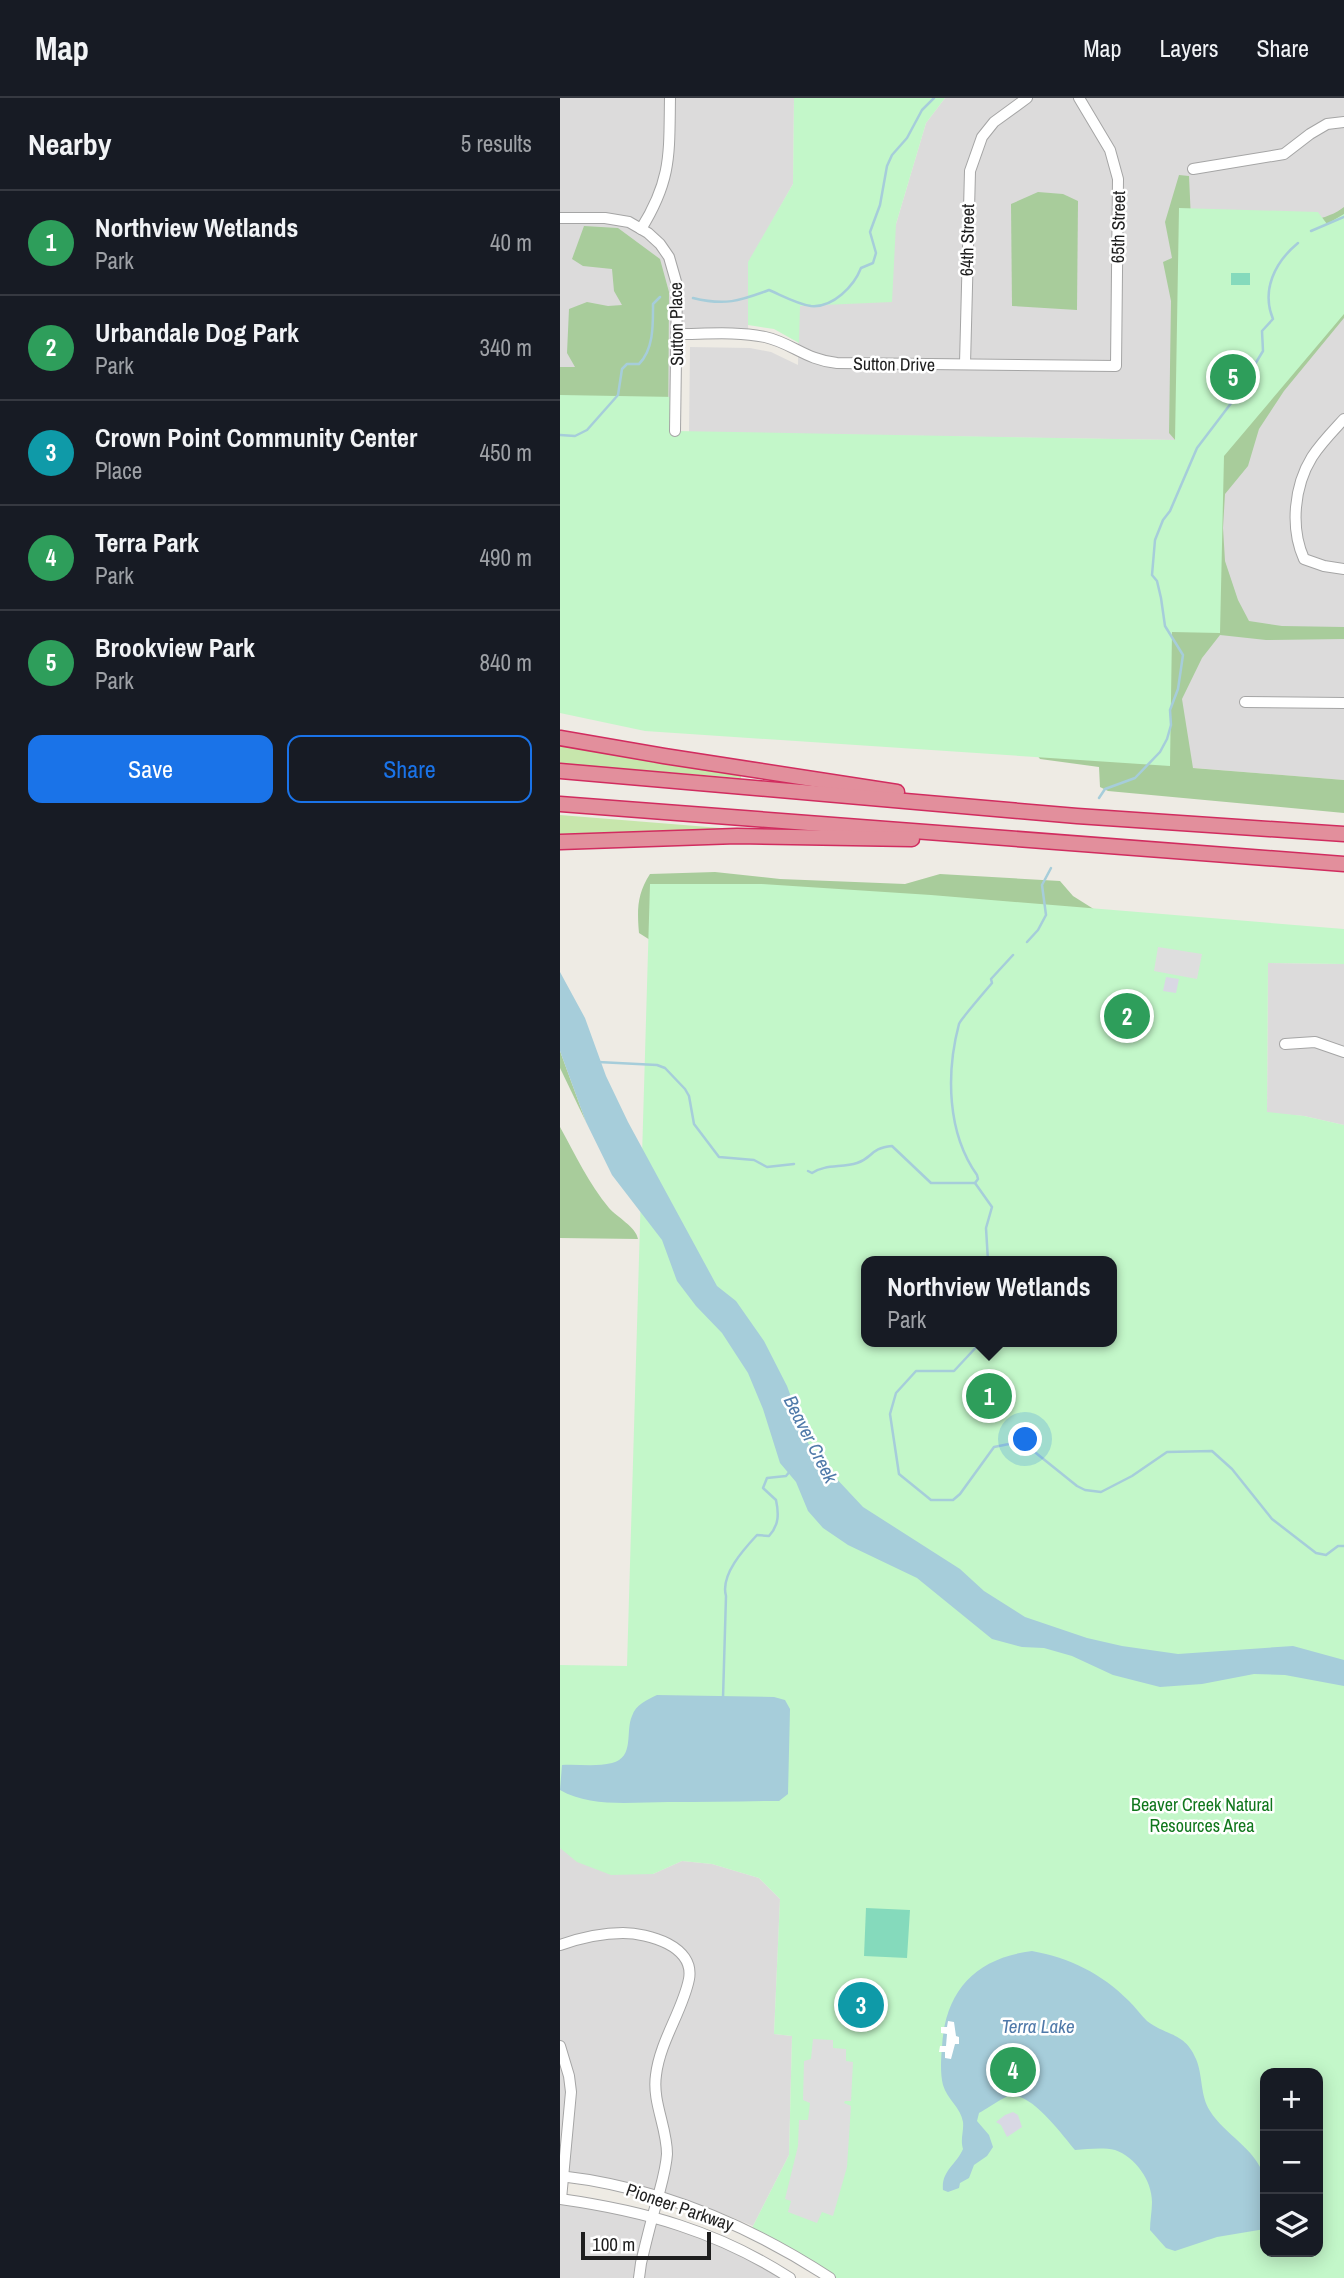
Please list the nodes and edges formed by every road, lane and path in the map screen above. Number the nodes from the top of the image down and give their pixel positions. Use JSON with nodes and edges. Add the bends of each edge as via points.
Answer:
{"nodes":[{"id":1,"x":670,"y":98,"type":"edge"},
{"id":2,"x":1027,"y":98,"type":"edge"},
{"id":3,"x":1079,"y":98,"type":"edge"},
{"id":4,"x":1344,"y":122,"type":"edge"},
{"id":5,"x":1193,"y":169,"type":"dead end"},
{"id":6,"x":560,"y":218,"type":"edge"},
{"id":7,"x":641,"y":229,"type":"junction"},
{"id":8,"x":677,"y":334,"type":"junction"},
{"id":9,"x":965,"y":364,"type":"junction"},
{"id":10,"x":1116,"y":366,"type":"joint"},
{"id":11,"x":1344,"y":419,"type":"edge"},
{"id":12,"x":675,"y":431,"type":"dead end"},
{"id":13,"x":1344,"y":569,"type":"edge"},
{"id":14,"x":1245,"y":702,"type":"dead end"},
{"id":15,"x":1344,"y":703,"type":"edge"},
{"id":16,"x":560,"y":738,"type":"edge"},
{"id":17,"x":560,"y":771,"type":"edge"},
{"id":18,"x":560,"y":804,"type":"edge"},
{"id":19,"x":942,"y":805,"type":"junction"},
{"id":20,"x":1344,"y":834,"type":"edge"},
{"id":21,"x":560,"y":842,"type":"edge"},
{"id":22,"x":1057,"y":842,"type":"junction"},
{"id":23,"x":1344,"y":864,"type":"edge"},
{"id":24,"x":1285,"y":1044,"type":"dead end"},
{"id":25,"x":1344,"y":1052,"type":"edge"},
{"id":26,"x":560,"y":1945,"type":"edge"},
{"id":27,"x":560,"y":2046,"type":"edge"},
{"id":28,"x":562,"y":2177,"type":"edge"},
{"id":29,"x":657,"y":2197,"type":"junction"},
{"id":30,"x":560,"y":2199,"type":"edge"},
{"id":31,"x":652,"y":2217,"type":"junction"},
{"id":32,"x":639,"y":2278,"type":"edge"},
{"id":33,"x":790,"y":2278,"type":"edge"},
{"id":34,"x":830,"y":2278,"type":"edge"}],
"edges":[{"from":1,"to":7,"type":"street","via":[[665,181]]},
{"from":2,"to":9,"type":"street","name":"64th Street","via":[[994,121],[982,137],[969,178]]},
{"from":3,"to":10,"type":"street","name":"65th Street","via":[[1110,150],[1118,179]]},
{"from":4,"to":5,"type":"street","via":[[1327,124],[1284,154]]},
{"from":6,"to":7,"type":"street","name":"Sutton Place","via":[[618,219]]},
{"from":7,"to":8,"type":"street","name":"Sutton Place","via":[[660,244],[675,270]]},
{"from":8,"to":9,"type":"street","name":"Sutton Drive","via":[[767,337],[826,362]]},
{"from":8,"to":12,"type":"street","name":"Sutton Place"},
{"from":9,"to":10,"type":"street","name":"Sutton Drive"},
{"from":11,"to":13,"type":"street","via":[[1312,457],[1301,483],[1296,533],[1304,559]]},
{"from":14,"to":15,"type":"street"},
{"from":16,"to":19,"type":"highway","via":[[904,793]]},
{"from":17,"to":19,"type":"highway"},
{"from":18,"to":22,"type":"highway"},
{"from":19,"to":20,"type":"highway"},
{"from":21,"to":22,"type":"highway","via":[[737,836]]},
{"from":22,"to":23,"type":"highway"},
{"from":24,"to":25,"type":"street","via":[[1315,1042]]},
{"from":26,"to":29,"type":"street","via":[[624,1933],[666,1944],[687,1962],[689,1980],[656,2074],[667,2151]]},
{"from":27,"to":28,"type":"street","via":[[571,2092]]},
{"from":28,"to":29,"type":"street","name":"Pioneer Parkway"},
{"from":28,"to":30,"type":"street"},
{"from":29,"to":31,"type":"street"},
{"from":29,"to":34,"type":"street","name":"Pioneer Parkway","via":[[735,2224]]},
{"from":30,"to":31,"type":"street","name":"Pioneer Parkway"},
{"from":31,"to":32,"type":"street"},
{"from":31,"to":33,"type":"street","name":"Pioneer Parkway","via":[[728,2243]]}]}
